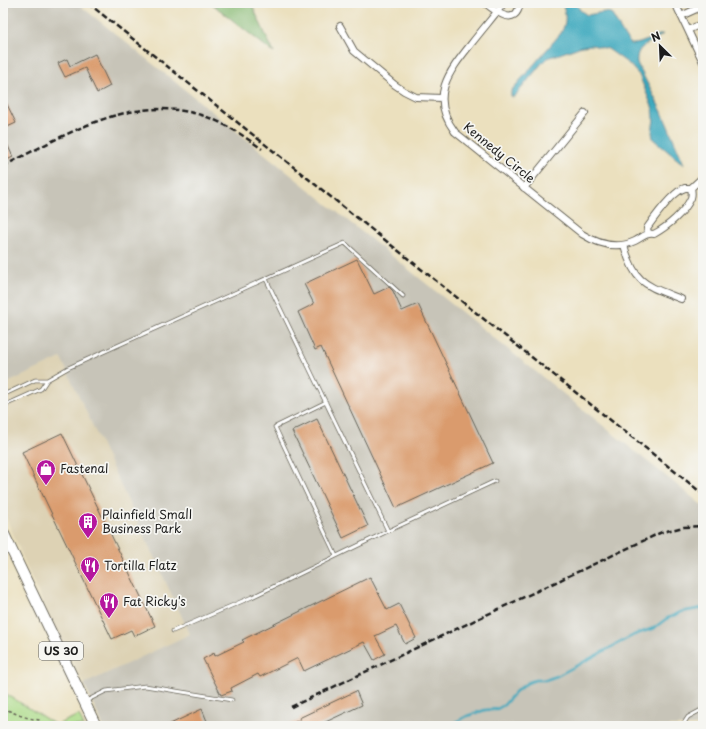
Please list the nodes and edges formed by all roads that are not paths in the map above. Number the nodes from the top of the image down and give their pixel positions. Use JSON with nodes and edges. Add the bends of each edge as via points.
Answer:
{"nodes":[{"id":1,"x":485,"y":3,"type":"edge"},
{"id":2,"x":504,"y":3,"type":"edge"},
{"id":3,"x":520,"y":3,"type":"edge"},
{"id":4,"x":675,"y":3,"type":"edge"},
{"id":5,"x":703,"y":6,"type":"edge"},
{"id":6,"x":497,"y":12,"type":"junction"},
{"id":7,"x":681,"y":16,"type":"junction"},
{"id":8,"x":703,"y":23,"type":"edge"},
{"id":9,"x":340,"y":26,"type":"dead end"},
{"id":10,"x":688,"y":30,"type":"junction"},
{"id":11,"x":703,"y":62,"type":"edge"},
{"id":12,"x":442,"y":98,"type":"junction"},
{"id":13,"x":585,"y":113,"type":"dead end"},
{"id":14,"x":703,"y":177,"type":"edge"},
{"id":15,"x":524,"y":188,"type":"junction"},
{"id":16,"x":691,"y":188,"type":"junction"},
{"id":17,"x":648,"y":234,"type":"junction"},
{"id":18,"x":624,"y":245,"type":"junction"},
{"id":19,"x":266,"y":279,"type":"junction"},
{"id":20,"x":403,"y":296,"type":"dead end"},
{"id":21,"x":681,"y":299,"type":"dead end"},
{"id":22,"x":47,"y":380,"type":"junction"},
{"id":23,"x":3,"y":395,"type":"edge"},
{"id":24,"x":326,"y":402,"type":"junction"},
{"id":25,"x":3,"y":406,"type":"edge"},
{"id":26,"x":495,"y":481,"type":"dead end"},
{"id":27,"x":388,"y":531,"type":"junction"},
{"id":28,"x":3,"y":532,"type":"edge"},
{"id":29,"x":336,"y":556,"type":"junction"},
{"id":30,"x":173,"y":631,"type":"dead end"},
{"id":31,"x":232,"y":700,"type":"dead end"},
{"id":32,"x":84,"y":701,"type":"junction"},
{"id":33,"x":703,"y":709,"type":"edge"},
{"id":34,"x":96,"y":726,"type":"edge"},
{"id":35,"x":682,"y":726,"type":"edge"}],
"edges":[{"from":1,"to":6,"type":"street"},
{"from":2,"to":6,"type":"street","name":"Kennedy Circle"},
{"from":3,"to":6,"type":"street","via":[[514,15],[504,16]]},
{"from":4,"to":7,"type":"street"},
{"from":5,"to":7,"type":"street"},
{"from":6,"to":12,"type":"street","name":"Kennedy Circle","via":[[454,66],[446,79]]},
{"from":7,"to":10,"type":"street"},
{"from":8,"to":10,"type":"street"},
{"from":9,"to":12,"type":"street","via":[[354,51],[404,92],[416,97]]},
{"from":10,"to":11,"type":"street"},
{"from":12,"to":15,"type":"street","name":"Kennedy Circle","via":[[446,116],[455,132]]},
{"from":13,"to":15,"type":"street"},
{"from":14,"to":16,"type":"street","name":"Kennedy Circle"},
{"from":15,"to":18,"type":"street","name":"Kennedy Circle","via":[[590,239],[605,245]]},
{"from":16,"to":17,"type":"street","name":"Kennedy Circle","via":[[684,188],[670,199],[647,228]]},
{"from":16,"to":17,"type":"street","name":"Kennedy Circle","via":[[690,200],[669,224],[654,234]]},
{"from":17,"to":18,"type":"street","name":"Kennedy Circle"},
{"from":18,"to":21,"type":"street","via":[[635,274],[646,284]]},
{"from":19,"to":20,"type":"lane","via":[[345,243]]},
{"from":19,"to":22,"type":"lane","via":[[68,368]]},
{"from":19,"to":24,"type":"lane"},
{"from":22,"to":23,"type":"lane","via":[[35,380]]},
{"from":22,"to":25,"type":"lane","via":[[40,389]]},
{"from":24,"to":27,"type":"lane"},
{"from":24,"to":29,"type":"lane","via":[[276,427]]},
{"from":26,"to":27,"type":"lane"},
{"from":27,"to":29,"type":"lane"},
{"from":28,"to":32,"type":"main road","number":"US 30"},
{"from":29,"to":30,"type":"lane","via":[[252,597]]},
{"from":31,"to":32,"type":"lane","via":[[145,686],[106,690]]},
{"from":32,"to":34,"type":"main road","number":"US 30"},
{"from":33,"to":35,"type":"lane","via":[[688,717]]}]}
